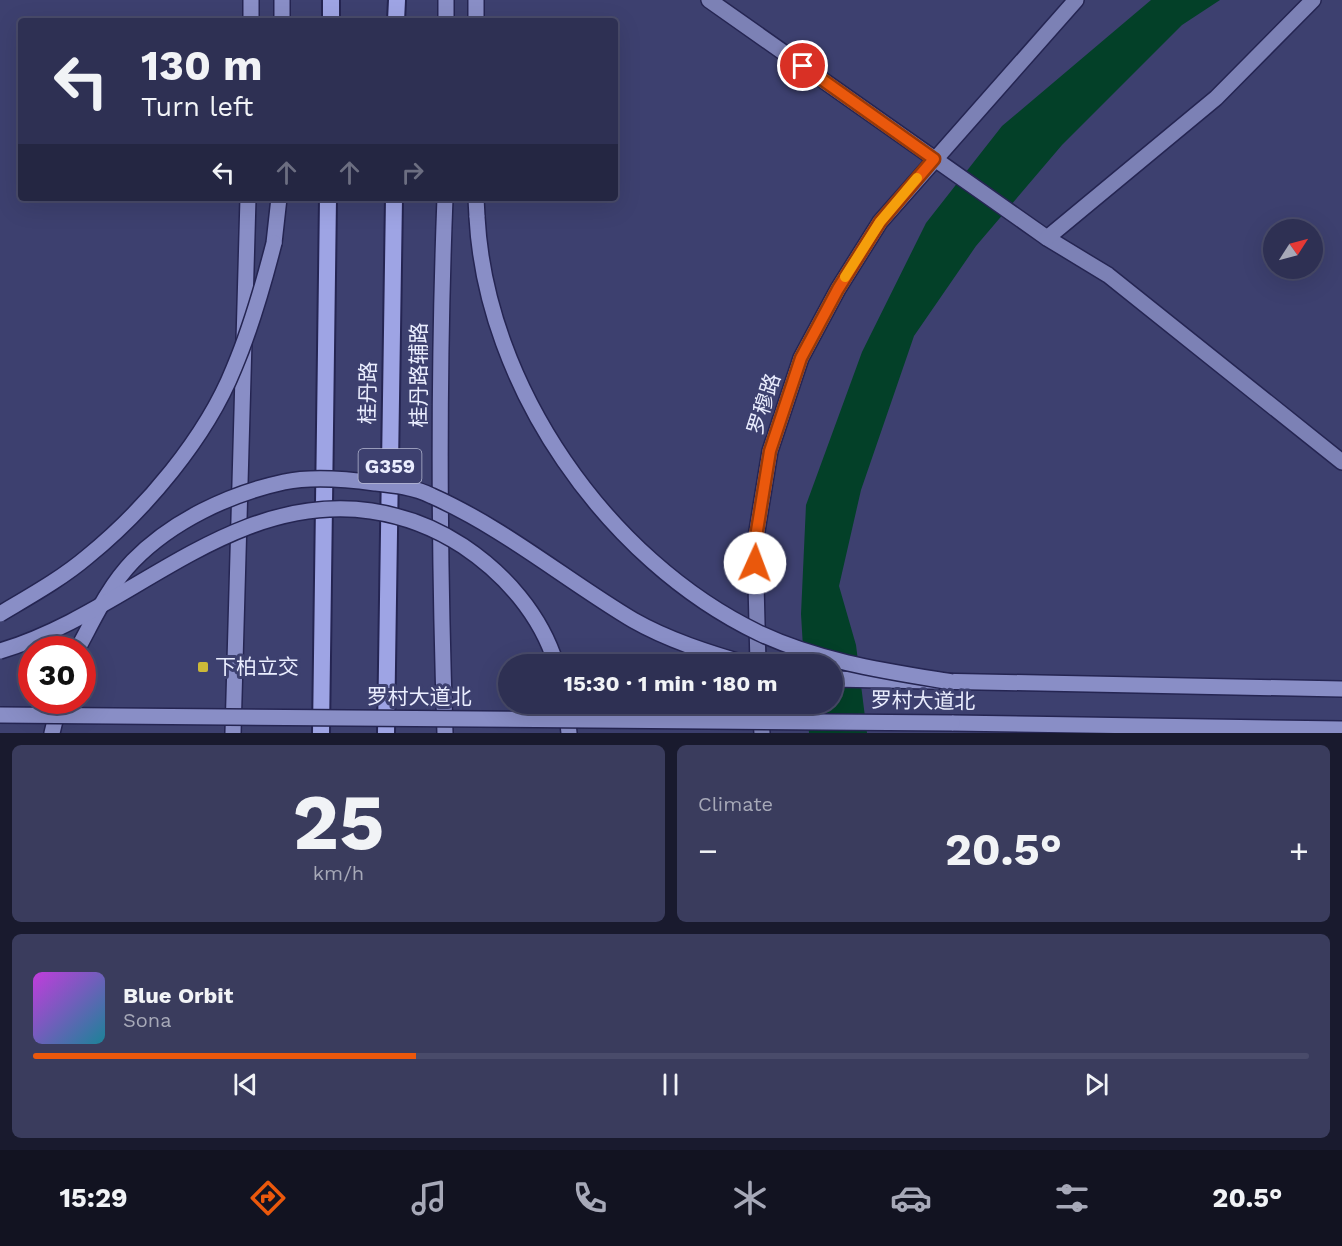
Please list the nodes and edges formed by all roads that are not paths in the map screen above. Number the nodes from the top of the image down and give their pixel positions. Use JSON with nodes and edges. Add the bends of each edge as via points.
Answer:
{"nodes":[{"id":1,"x":251,"y":0,"type":"edge"},
{"id":2,"x":282,"y":0,"type":"edge"},
{"id":3,"x":331,"y":0,"type":"edge"},
{"id":4,"x":397,"y":0,"type":"edge"},
{"id":5,"x":446,"y":0,"type":"edge"},
{"id":6,"x":476,"y":0,"type":"edge"},
{"id":7,"x":709,"y":0,"type":"edge"},
{"id":8,"x":1076,"y":0,"type":"edge"},
{"id":9,"x":1313,"y":0,"type":"edge"},
{"id":10,"x":251,"y":18,"type":"edge"},
{"id":11,"x":282,"y":18,"type":"edge"},
{"id":12,"x":331,"y":18,"type":"edge"},
{"id":13,"x":396,"y":18,"type":"edge"},
{"id":14,"x":446,"y":18,"type":"edge"},
{"id":15,"x":476,"y":18,"type":"edge"},
{"id":16,"x":934,"y":159,"type":"junction"},
{"id":17,"x":248,"y":201,"type":"edge"},
{"id":18,"x":279,"y":201,"type":"edge"},
{"id":19,"x":328,"y":201,"type":"edge"},
{"id":20,"x":394,"y":201,"type":"edge"},
{"id":21,"x":445,"y":201,"type":"edge"},
{"id":22,"x":477,"y":201,"type":"edge"},
{"id":23,"x":1047,"y":238,"type":"junction"},
{"id":24,"x":1342,"y":462,"type":"edge"},
{"id":25,"x":0,"y":614,"type":"edge"},
{"id":26,"x":85,"y":636,"type":"edge"},
{"id":27,"x":0,"y":651,"type":"edge"},
{"id":28,"x":551,"y":654,"type":"edge"},
{"id":29,"x":713,"y":654,"type":"edge"},
{"id":30,"x":758,"y":654,"type":"edge"},
{"id":31,"x":843,"y":679,"type":"edge"},
{"id":32,"x":952,"y":682,"type":"junction"},
{"id":33,"x":1342,"y":689,"type":"edge"},
{"id":34,"x":57,"y":714,"type":"edge"},
{"id":35,"x":567,"y":714,"type":"edge"},
{"id":36,"x":761,"y":714,"type":"edge"},
{"id":37,"x":0,"y":715,"type":"edge"},
{"id":38,"x":1342,"y":729,"type":"edge"},
{"id":39,"x":52,"y":733,"type":"edge"},
{"id":40,"x":233,"y":733,"type":"edge"},
{"id":41,"x":321,"y":733,"type":"edge"},
{"id":42,"x":386,"y":733,"type":"edge"},
{"id":43,"x":446,"y":733,"type":"edge"},
{"id":44,"x":569,"y":733,"type":"edge"},
{"id":45,"x":762,"y":733,"type":"edge"}],
"edges":[{"from":1,"to":10,"type":"main road"},
{"from":2,"to":11,"type":"main road"},
{"from":3,"to":12,"type":"highway"},
{"from":4,"to":13,"type":"highway"},
{"from":5,"to":14,"type":"main road"},
{"from":6,"to":15,"type":"main road"},
{"from":7,"to":16,"type":"street"},
{"from":8,"to":16,"type":"street","name":"罗穆路"},
{"from":9,"to":23,"type":"street","via":[[1216,98]]},
{"from":16,"to":23,"type":"street"},
{"from":16,"to":30,"type":"street","name":"罗穆路","via":[[880,222],[801,358],[770,451],[755,543]]},
{"from":17,"to":40,"type":"main road"},
{"from":18,"to":25,"type":"main road","bridge":true,"via":[[274,243],[262,291],[233,370],[204,424],[164,481],[124,524],[87,558]]},
{"from":19,"to":41,"type":"highway","name":"桂丹路"},
{"from":20,"to":42,"type":"highway","name":"桂丹路","number":"G359"},
{"from":21,"to":43,"type":"main road","name":"桂丹路辅路","via":[[439,351]]},
{"from":22,"to":32,"type":"main road","bridge":true,"via":[[478,241],[490,299],[511,361],[573,474],[616,526],[663,571],[716,609],[759,633],[853,666]]},
{"from":23,"to":24,"type":"street","via":[[1108,275]]},
{"from":26,"to":29,"type":"main road","bridge":true,"via":[[112,585],[133,561],[198,513],[253,490],[286,482],[350,480],[402,486],[431,495],[501,534],[636,621]]},
{"from":27,"to":28,"type":"main road","bridge":true,"via":[[30,642],[90,614],[207,543],[260,520],[304,510],[350,508],[397,515],[442,532],[490,564],[530,610]]},
{"from":31,"to":32,"type":"main road","bridge":true},
{"from":32,"to":33,"type":"main road"},
{"from":34,"to":39,"type":"main road"},
{"from":35,"to":44,"type":"main road"},
{"from":36,"to":45,"type":"street"},
{"from":37,"to":38,"type":"main road","name":"罗村大道北","bridge":true}]}
